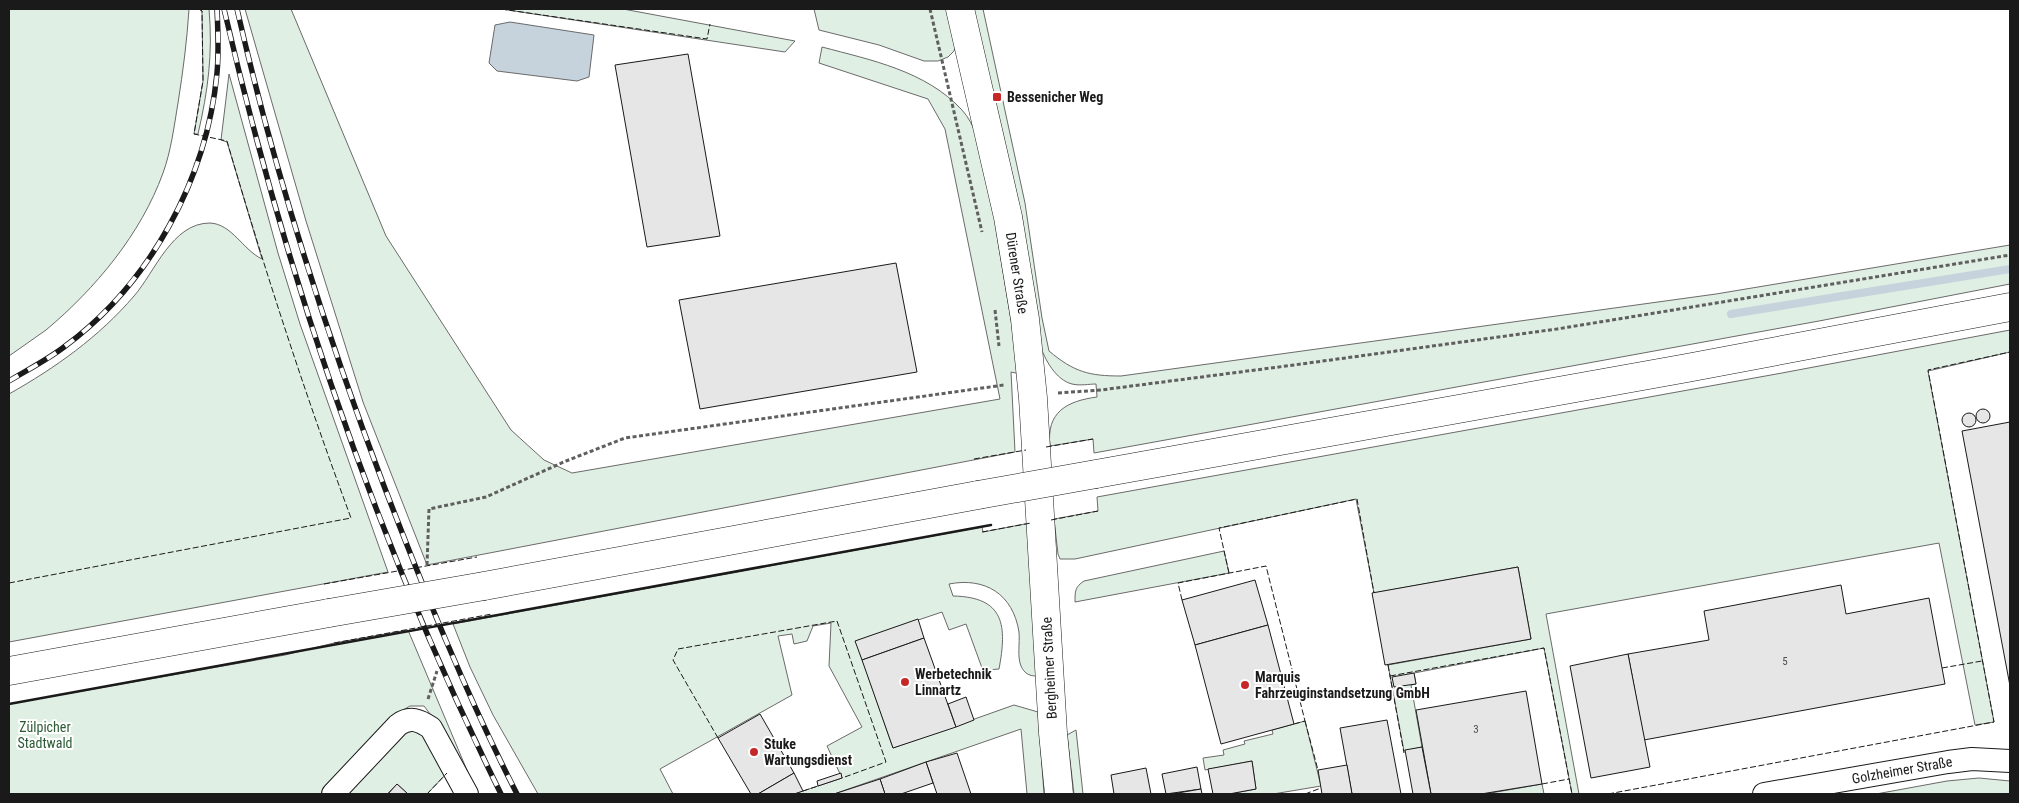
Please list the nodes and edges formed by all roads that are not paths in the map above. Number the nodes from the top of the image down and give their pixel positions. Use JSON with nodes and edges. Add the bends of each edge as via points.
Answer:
{"nodes":[{"id":1,"x":960,"y":9,"type":"edge"},
{"id":2,"x":2010,"y":307,"type":"edge"},
{"id":3,"x":1042,"y":541,"type":"joint"},
{"id":4,"x":9,"y":672,"type":"edge"},
{"id":5,"x":2010,"y":761,"type":"edge"},
{"id":6,"x":333,"y":794,"type":"edge"},
{"id":7,"x":466,"y":794,"type":"edge"},
{"id":8,"x":1059,"y":794,"type":"edge"},
{"id":9,"x":1764,"y":794,"type":"edge"}],
"edges":[{"from":1,"to":3,"type":"main road","name":"Dürener Straße","via":[[1017,263],[1033,395]]},
{"from":2,"to":4,"type":"main road","bridge":true},
{"from":3,"to":8,"type":"main road","name":"Bergheimer Straße"},
{"from":5,"to":9,"type":"street","name":"Golzheimer Straße","via":[[1972,759],[1948,762]]},
{"from":6,"to":7,"type":"street","via":[[398,725],[411,719],[431,728]]}]}
